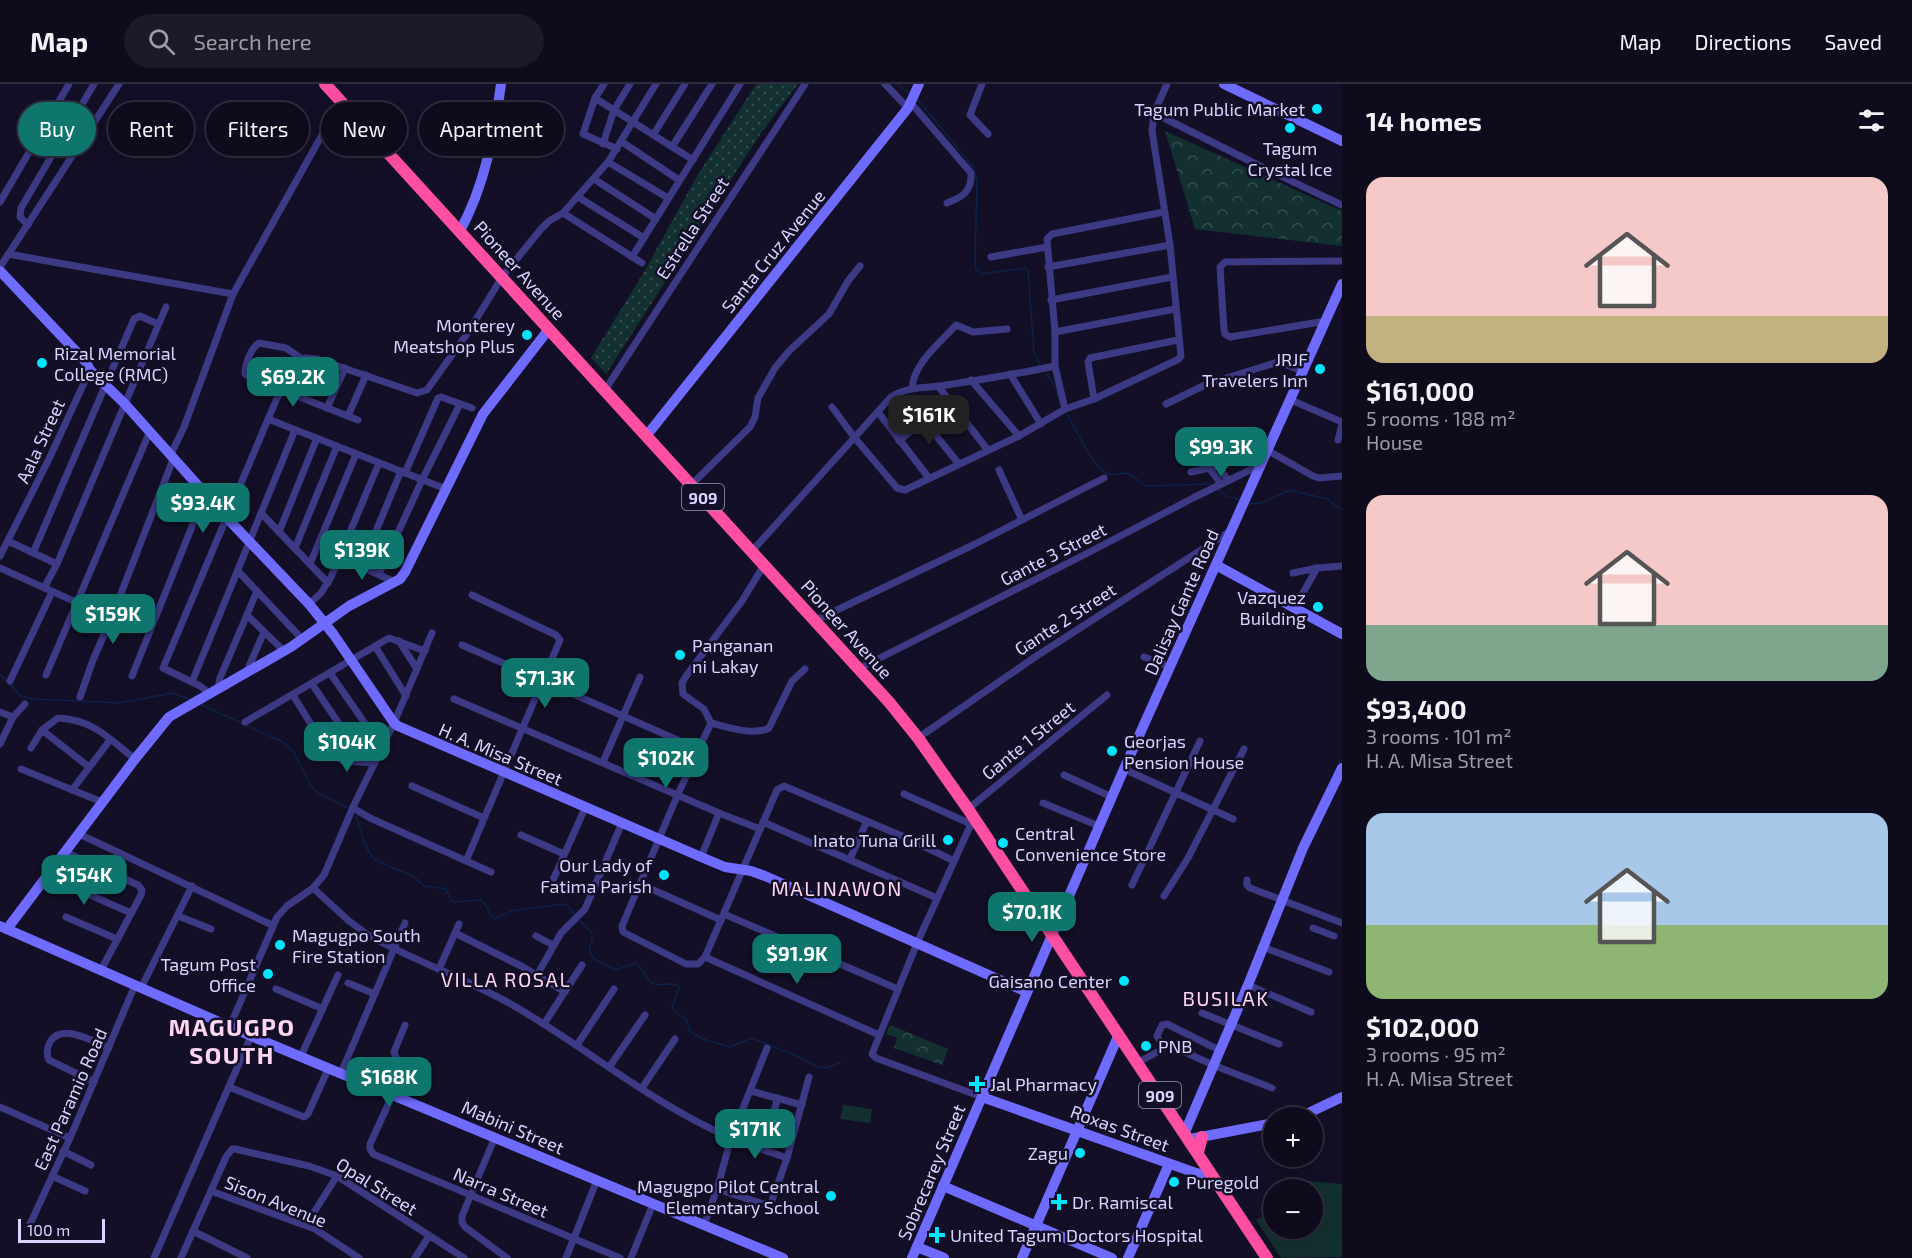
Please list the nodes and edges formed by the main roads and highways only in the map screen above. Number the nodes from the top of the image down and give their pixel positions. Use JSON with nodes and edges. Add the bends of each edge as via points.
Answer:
{"nodes":[{"id":1,"x":325,"y":84,"type":"edge"},
{"id":2,"x":1267,"y":1258,"type":"edge"}],
"edges":[{"from":1,"to":2,"type":"highway","name":"Pioneer Avenue","number":"909","via":[[692,484],[918,738],[1192,1136],[1197,1152]]}]}
